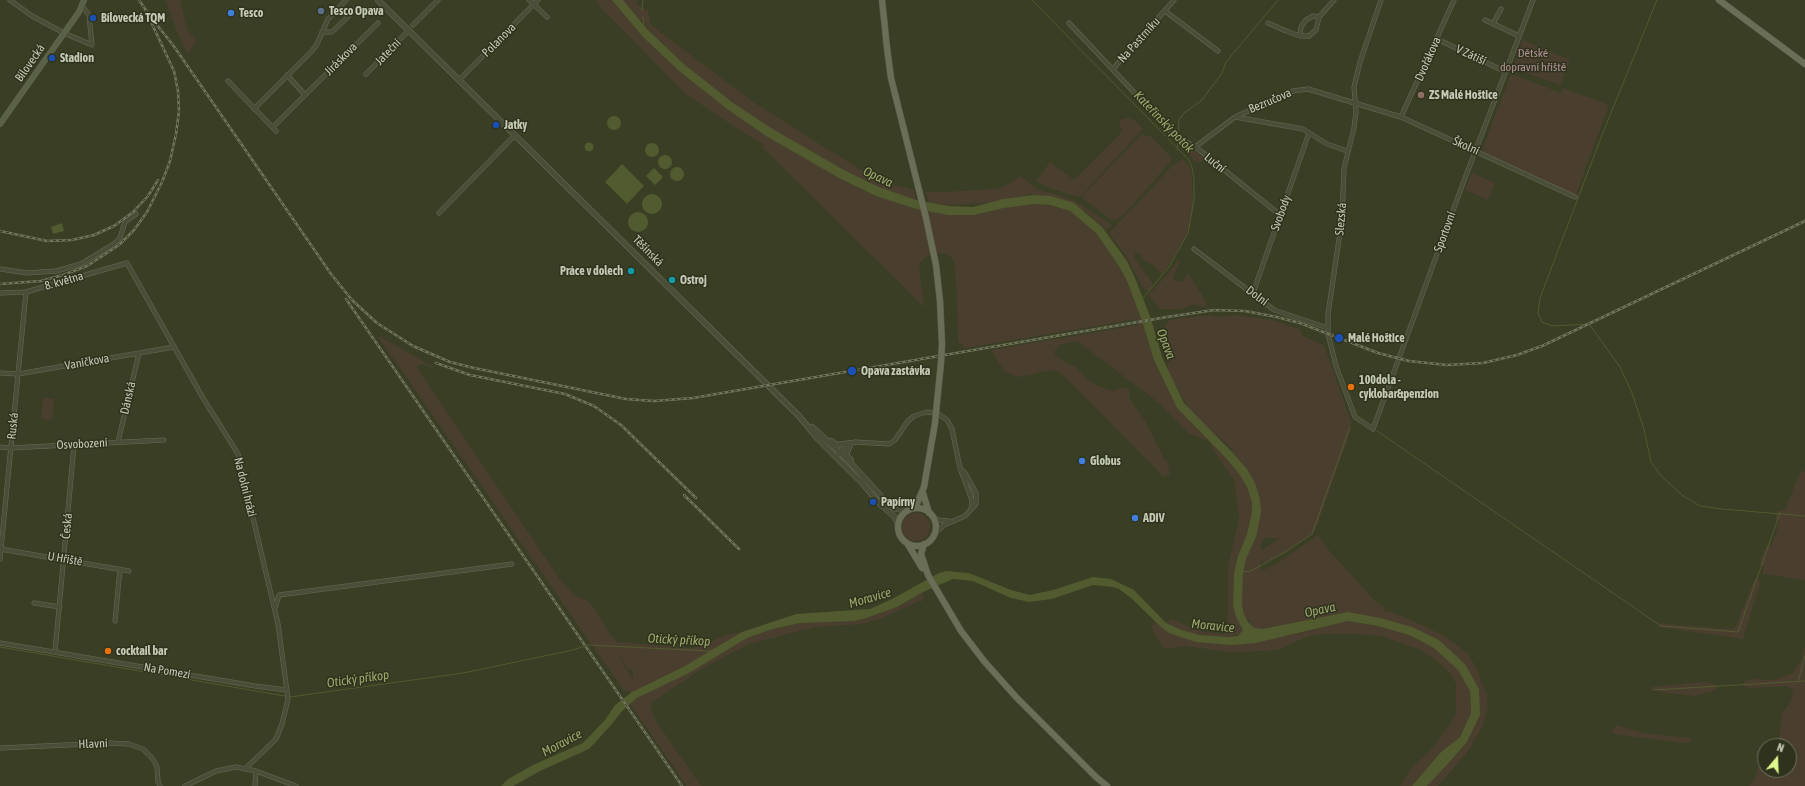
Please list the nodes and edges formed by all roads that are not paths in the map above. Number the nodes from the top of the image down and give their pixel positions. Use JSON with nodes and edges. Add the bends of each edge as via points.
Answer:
{"nodes":[{"id":1,"x":10,"y":0,"type":"edge"},
{"id":2,"x":84,"y":0,"type":"edge"},
{"id":3,"x":346,"y":0,"type":"edge"},
{"id":4,"x":378,"y":0,"type":"edge"},
{"id":5,"x":438,"y":0,"type":"edge"},
{"id":6,"x":529,"y":0,"type":"edge"},
{"id":7,"x":538,"y":0,"type":"edge"},
{"id":8,"x":882,"y":0,"type":"edge"},
{"id":9,"x":1174,"y":0,"type":"edge"},
{"id":10,"x":1334,"y":0,"type":"edge"},
{"id":11,"x":1381,"y":0,"type":"edge"},
{"id":12,"x":1454,"y":0,"type":"edge"},
{"id":13,"x":1533,"y":0,"type":"edge"},
{"id":14,"x":1719,"y":0,"type":"edge"},
{"id":15,"x":534,"y":4,"type":"junction"},
{"id":16,"x":82,"y":6,"type":"junction"},
{"id":17,"x":1501,"y":9,"type":"dead end"},
{"id":18,"x":355,"y":10,"type":"dead end"},
{"id":19,"x":1165,"y":11,"type":"junction"},
{"id":20,"x":547,"y":17,"type":"dead end"},
{"id":21,"x":1319,"y":18,"type":"junction"},
{"id":22,"x":1485,"y":20,"type":"dead end"},
{"id":23,"x":378,"y":22,"type":"dead end"},
{"id":24,"x":1069,"y":23,"type":"dead end"},
{"id":25,"x":1268,"y":23,"type":"dead end"},
{"id":26,"x":1493,"y":24,"type":"junction"},
{"id":27,"x":413,"y":25,"type":"dead end"},
{"id":28,"x":409,"y":30,"type":"junction"},
{"id":29,"x":322,"y":32,"type":"junction"},
{"id":30,"x":64,"y":33,"type":"junction"},
{"id":31,"x":1300,"y":36,"type":"junction"},
{"id":32,"x":1520,"y":36,"type":"junction"},
{"id":33,"x":1436,"y":39,"type":"junction"},
{"id":34,"x":1218,"y":51,"type":"dead end"},
{"id":35,"x":1805,"y":64,"type":"edge"},
{"id":36,"x":1113,"y":69,"type":"junction"},
{"id":37,"x":1506,"y":72,"type":"junction"},
{"id":38,"x":366,"y":74,"type":"dead end"},
{"id":39,"x":287,"y":76,"type":"junction"},
{"id":40,"x":459,"y":80,"type":"junction"},
{"id":41,"x":228,"y":81,"type":"dead end"},
{"id":42,"x":305,"y":95,"type":"junction"},
{"id":43,"x":1355,"y":103,"type":"junction"},
{"id":44,"x":254,"y":109,"type":"junction"},
{"id":45,"x":1235,"y":117,"type":"junction"},
{"id":46,"x":1401,"y":117,"type":"junction"},
{"id":47,"x":0,"y":124,"type":"edge"},
{"id":48,"x":1309,"y":133,"type":"junction"},
{"id":49,"x":515,"y":135,"type":"junction"},
{"id":50,"x":1195,"y":147,"type":"junction"},
{"id":51,"x":1347,"y":151,"type":"junction"},
{"id":52,"x":1476,"y":151,"type":"junction"},
{"id":53,"x":1575,"y":197,"type":"dead end"},
{"id":54,"x":439,"y":213,"type":"dead end"},
{"id":55,"x":136,"y":214,"type":"dead end"},
{"id":56,"x":1280,"y":215,"type":"junction"},
{"id":57,"x":1194,"y":249,"type":"dead end"},
{"id":58,"x":127,"y":263,"type":"joint"},
{"id":59,"x":0,"y":269,"type":"edge"},
{"id":60,"x":26,"y":292,"type":"junction"},
{"id":61,"x":0,"y":293,"type":"edge"},
{"id":62,"x":1253,"y":293,"type":"junction"},
{"id":63,"x":1328,"y":328,"type":"junction"},
{"id":64,"x":174,"y":347,"type":"junction"},
{"id":65,"x":139,"y":353,"type":"junction"},
{"id":66,"x":0,"y":373,"type":"edge"},
{"id":67,"x":18,"y":374,"type":"junction"},
{"id":68,"x":799,"y":416,"type":"junction"},
{"id":69,"x":808,"y":424,"type":"junction"},
{"id":70,"x":1373,"y":429,"type":"joint"},
{"id":71,"x":164,"y":440,"type":"dead end"},
{"id":72,"x":118,"y":442,"type":"junction"},
{"id":73,"x":851,"y":443,"type":"junction"},
{"id":74,"x":74,"y":445,"type":"junction"},
{"id":75,"x":0,"y":447,"type":"edge"},
{"id":76,"x":10,"y":448,"type":"junction"},
{"id":77,"x":838,"y":454,"type":"junction"},
{"id":78,"x":924,"y":487,"type":"junction"},
{"id":79,"x":879,"y":495,"type":"junction"},
{"id":80,"x":912,"y":509,"type":"junction"},
{"id":81,"x":930,"y":515,"type":"junction"},
{"id":82,"x":953,"y":520,"type":"junction"},
{"id":83,"x":898,"y":524,"type":"junction"},
{"id":84,"x":933,"y":535,"type":"junction"},
{"id":85,"x":906,"y":542,"type":"junction"},
{"id":86,"x":924,"y":544,"type":"junction"},
{"id":87,"x":0,"y":549,"type":"edge"},
{"id":88,"x":0,"y":559,"type":"edge"},
{"id":89,"x":64,"y":559,"type":"junction"},
{"id":90,"x":512,"y":564,"type":"dead end"},
{"id":91,"x":120,"y":569,"type":"junction"},
{"id":92,"x":129,"y":571,"type":"dead end"},
{"id":93,"x":928,"y":575,"type":"junction"},
{"id":94,"x":34,"y":603,"type":"dead end"},
{"id":95,"x":60,"y":607,"type":"junction"},
{"id":96,"x":275,"y":608,"type":"junction"},
{"id":97,"x":115,"y":621,"type":"dead end"},
{"id":98,"x":0,"y":643,"type":"edge"},
{"id":99,"x":56,"y":652,"type":"junction"},
{"id":100,"x":287,"y":694,"type":"junction"},
{"id":101,"x":0,"y":748,"type":"edge"},
{"id":102,"x":246,"y":768,"type":"junction"},
{"id":103,"x":256,"y":770,"type":"junction"},
{"id":104,"x":1096,"y":777,"type":"junction"},
{"id":105,"x":159,"y":786,"type":"edge"},
{"id":106,"x":185,"y":786,"type":"edge"},
{"id":107,"x":255,"y":786,"type":"edge"},
{"id":108,"x":296,"y":786,"type":"edge"},
{"id":109,"x":1102,"y":786,"type":"edge"},
{"id":110,"x":1107,"y":786,"type":"edge"}],
"edges":[{"from":1,"to":30,"type":"street","via":[[32,16]]},
{"from":2,"to":16,"type":"main road","name":"Bílovecká"},
{"from":3,"to":29,"type":"street","via":[[328,19]]},
{"from":4,"to":28,"type":"street","name":"Těšínská"},
{"from":5,"to":27,"type":"street"},
{"from":6,"to":15,"type":"street"},
{"from":7,"to":15,"type":"street","name":"Polanova"},
{"from":8,"to":78,"type":"main road","bridge":true,"via":[[886,48],[926,218],[936,265],[940,301],[941,363]]},
{"from":9,"to":19,"type":"street","name":"Na Pastrníku"},
{"from":10,"to":21,"type":"street"},
{"from":11,"to":43,"type":"street","name":"Slezská","via":[[1360,62],[1354,87]]},
{"from":12,"to":33,"type":"street","name":"Dvořákova"},
{"from":13,"to":32,"type":"street","name":"Sportovní"},
{"from":14,"to":35,"type":"main road"},
{"from":15,"to":20,"type":"street"},
{"from":15,"to":40,"type":"street","name":"Polanova"},
{"from":16,"to":30,"type":"main road","name":"Bílovecká"},
{"from":16,"to":30,"type":"street","via":[[89,15],[92,45]]},
{"from":17,"to":26,"type":"street"},
{"from":18,"to":29,"type":"street","name":"Jiráskova","via":[[332,32]]},
{"from":19,"to":34,"type":"street","name":"Na Pastrníku"},
{"from":19,"to":36,"type":"street","name":"Na Pastrníku"},
{"from":21,"to":31,"type":"street","via":[[1316,30],[1309,36]]},
{"from":21,"to":31,"type":"street","via":[[1313,16],[1306,20],[1301,27]]},
{"from":22,"to":26,"type":"street"},
{"from":23,"to":42,"type":"street","name":"Jiráskova"},
{"from":24,"to":36,"type":"street","name":"Luční"},
{"from":25,"to":31,"type":"street"},
{"from":26,"to":32,"type":"street"},
{"from":28,"to":38,"type":"street","name":"Jateční"},
{"from":28,"to":40,"type":"street","name":"Těšínská"},
{"from":29,"to":39,"type":"street","via":[[312,51]]},
{"from":30,"to":47,"type":"main road","name":"Bílovecká"},
{"from":32,"to":37,"type":"street","name":"Sportovní"},
{"from":33,"to":37,"type":"street","name":"V Zátiší"},
{"from":33,"to":46,"type":"street","name":"Dvořákova"},
{"from":36,"to":50,"type":"street","name":"Luční","via":[[1172,133]]},
{"from":37,"to":52,"type":"street","name":"Sportovní"},
{"from":39,"to":42,"type":"street"},
{"from":39,"to":44,"type":"street"},
{"from":40,"to":49,"type":"street","name":"Těšínská"},
{"from":41,"to":44,"type":"street","name":"Jiráskova"},
{"from":42,"to":44,"type":"street","name":"Jiráskova","via":[[274,129]]},
{"from":43,"to":45,"type":"street","name":"Bezručova","via":[[1308,89],[1293,91]]},
{"from":43,"to":46,"type":"street","name":"Školní"},
{"from":43,"to":51,"type":"street","name":"Slezská","via":[[1354,128]]},
{"from":45,"to":48,"type":"street","via":[[1303,129]]},
{"from":45,"to":50,"type":"street","name":"Bezručova"},
{"from":46,"to":52,"type":"street","name":"Školní"},
{"from":48,"to":51,"type":"street","via":[[1327,144]]},
{"from":48,"to":56,"type":"street","name":"Svobody"},
{"from":49,"to":54,"type":"street"},
{"from":49,"to":68,"type":"street","name":"Těšínská"},
{"from":50,"to":56,"type":"street","name":"Luční"},
{"from":51,"to":63,"type":"street","name":"Slezská","via":[[1343,179],[1342,224]]},
{"from":52,"to":53,"type":"street","name":"Školní"},
{"from":52,"to":70,"type":"street","name":"Sportovní"},
{"from":55,"to":59,"type":"street","via":[[125,222],[120,238],[114,244],[81,264],[56,271],[27,273]]},
{"from":56,"to":62,"type":"street","name":"Svobody"},
{"from":57,"to":62,"type":"street","name":"Dolní"},
{"from":58,"to":60,"type":"street","name":"8. května"},
{"from":58,"to":64,"type":"street","name":"Na dolni hrázi"},
{"from":60,"to":61,"type":"street","name":"8. května"},
{"from":60,"to":67,"type":"street","name":"Ruská"},
{"from":62,"to":63,"type":"street","name":"Dolní","via":[[1274,310]]},
{"from":63,"to":70,"type":"street","name":"Slezská","via":[[1336,366],[1355,417]]},
{"from":64,"to":65,"type":"street","name":"Vaníčkova"},
{"from":64,"to":96,"type":"street","name":"Na dolni hrázi","via":[[238,454]]},
{"from":65,"to":67,"type":"street","name":"Vaníčkova"},
{"from":65,"to":72,"type":"street","name":"Dánská"},
{"from":66,"to":67,"type":"street","name":"Vaníčkova"},
{"from":67,"to":76,"type":"street","name":"Ruská"},
{"from":68,"to":69,"type":"street","name":"Těšínská"},
{"from":68,"to":77,"type":"street","name":"Těšínská","via":[[818,439]]},
{"from":69,"to":73,"type":"street","via":[[834,444]]},
{"from":69,"to":77,"type":"street","name":"Těšínská"},
{"from":71,"to":72,"type":"street","name":"Osvobození"},
{"from":72,"to":74,"type":"street","name":"Osvobození"},
{"from":73,"to":77,"type":"street"},
{"from":73,"to":79,"type":"street","via":[[849,458],[877,489]]},
{"from":73,"to":82,"type":"street","via":[[889,444],[911,418],[922,412],[933,412],[944,417],[952,429],[960,468],[972,500],[971,509],[965,516]]},
{"from":74,"to":76,"type":"street","name":"Osvobození"},
{"from":74,"to":89,"type":"street","name":"Česká"},
{"from":75,"to":76,"type":"street","name":"Osvobození"},
{"from":76,"to":87,"type":"street","name":"Ruská"},
{"from":77,"to":79,"type":"street","name":"Těšínská"},
{"from":77,"to":83,"type":"street","name":"Těšínská","via":[[880,504],[895,517]]},
{"from":78,"to":80,"type":"main road"},
{"from":78,"to":81,"type":"main road","via":[[923,497]]},
{"from":79,"to":80,"type":"street","name":"Těšínská","via":[[892,508]]},
{"from":80,"to":81,"type":"main road","name":"Těšínská","via":[[923,510]]},
{"from":80,"to":83,"type":"main road","via":[[902,516]]},
{"from":81,"to":82,"type":"street","via":[[939,520]]},
{"from":81,"to":84,"type":"main road","via":[[935,525]]},
{"from":82,"to":84,"type":"street"},
{"from":83,"to":85,"type":"main road","name":"Těšínská","via":[[900,535]]},
{"from":84,"to":86,"type":"main road"},
{"from":85,"to":86,"type":"main road","via":[[915,546]]},
{"from":85,"to":93,"type":"main road","name":"Těšínská","via":[[922,570]]},
{"from":86,"to":93,"type":"main road","via":[[921,554]]},
{"from":87,"to":88,"type":"street","name":"Ruská"},
{"from":87,"to":89,"type":"street","name":"U Hřiště"},
{"from":89,"to":91,"type":"street","name":"U Hřiště"},
{"from":89,"to":95,"type":"street","name":"Česká"},
{"from":90,"to":96,"type":"street","via":[[279,595]]},
{"from":91,"to":92,"type":"street","name":"U Hřiště"},
{"from":91,"to":97,"type":"street"},
{"from":93,"to":104,"type":"main road","via":[[961,631],[984,661]]},
{"from":94,"to":95,"type":"street"},
{"from":95,"to":99,"type":"street","name":"Česká"},
{"from":96,"to":100,"type":"street","name":"Na dolni hrázi"},
{"from":98,"to":99,"type":"street","name":"Na Pomezí"},
{"from":99,"to":100,"type":"street","name":"Na Pomezí","via":[[255,686]]},
{"from":100,"to":102,"type":"street","via":[[282,724],[276,739]]},
{"from":101,"to":105,"type":"street","name":"Hlavní","via":[[129,744],[142,749],[153,759],[157,767]]},
{"from":102,"to":103,"type":"street"},
{"from":102,"to":106,"type":"street","via":[[222,769]]},
{"from":103,"to":107,"type":"street"},
{"from":103,"to":108,"type":"street"},
{"from":104,"to":109,"type":"main road"},
{"from":104,"to":110,"type":"main road"}]}
